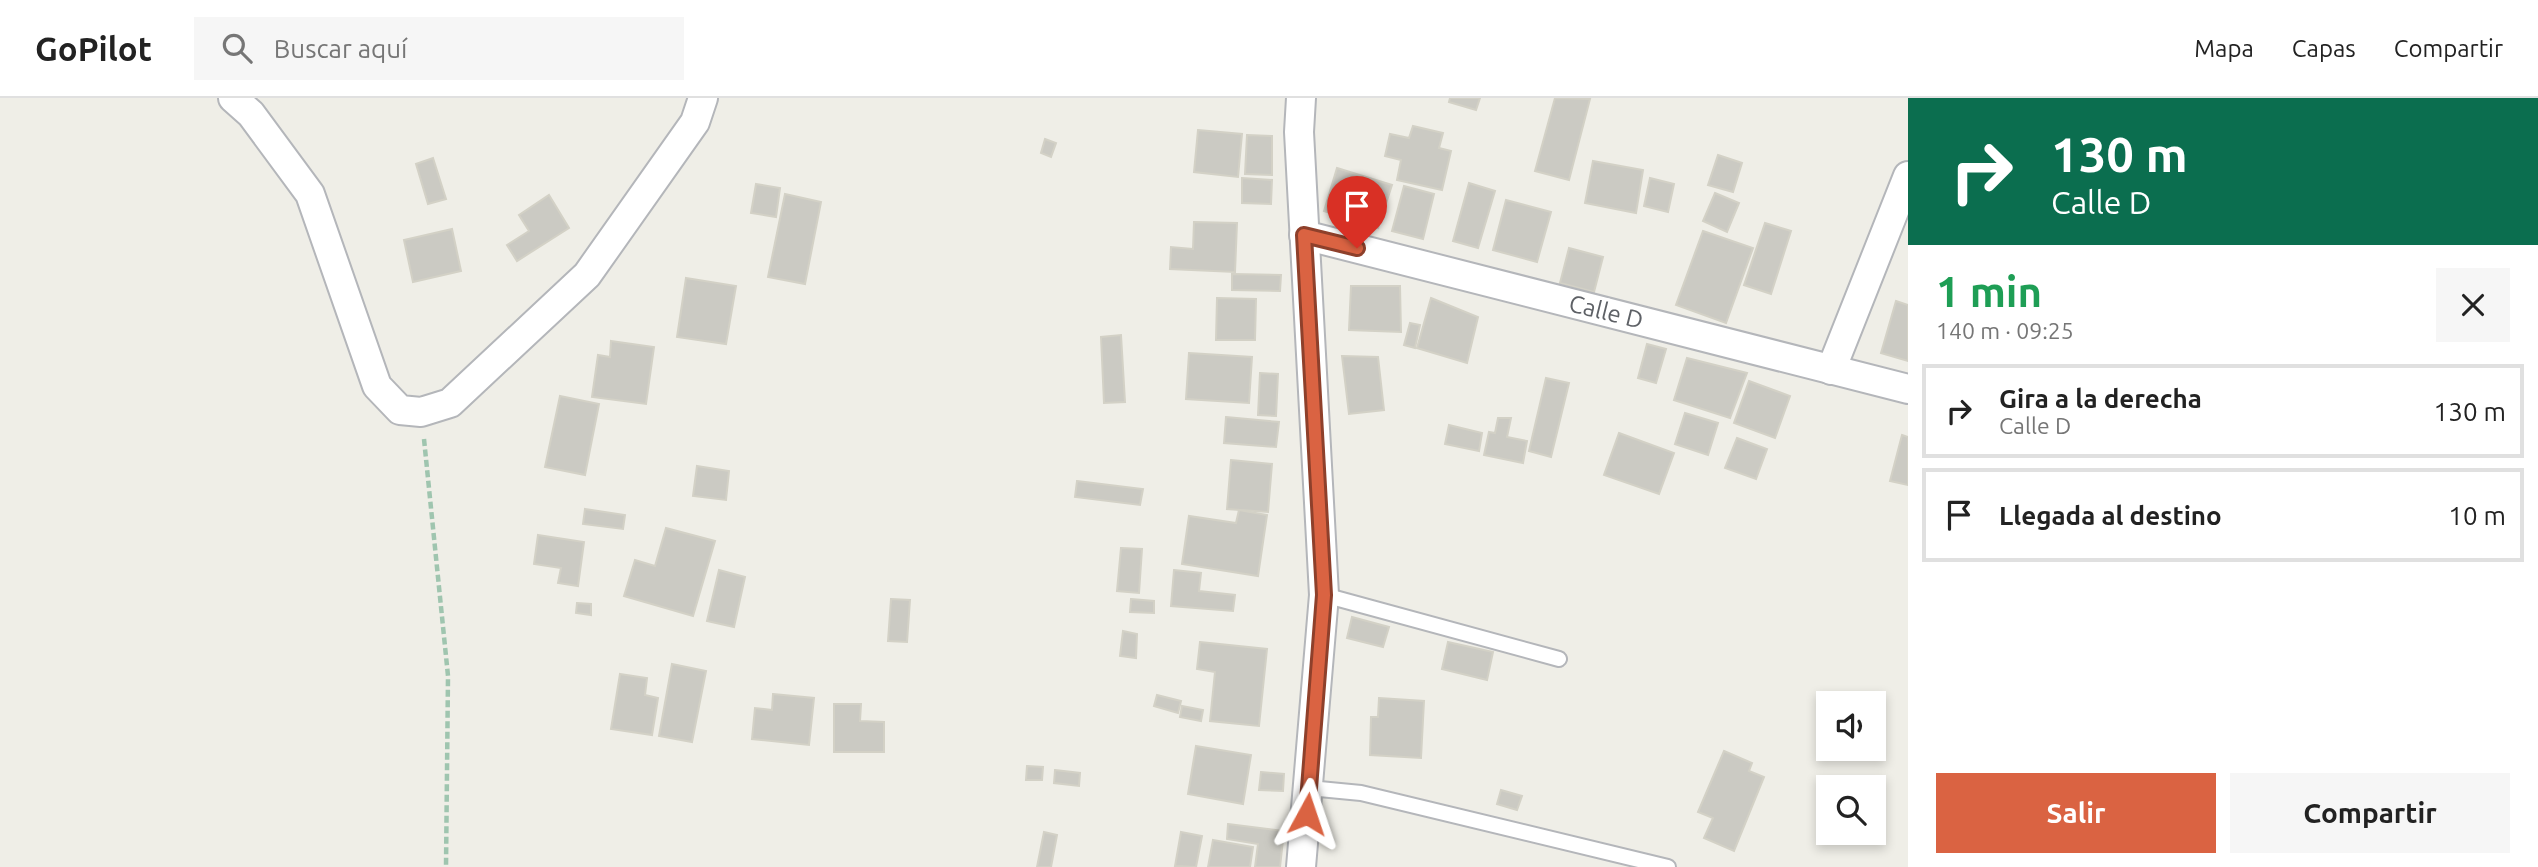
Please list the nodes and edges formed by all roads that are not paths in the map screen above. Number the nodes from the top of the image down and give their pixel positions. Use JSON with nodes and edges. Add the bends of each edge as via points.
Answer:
{"nodes":[{"id":1,"x":233,"y":98,"type":"edge"},
{"id":2,"x":703,"y":98,"type":"edge"},
{"id":3,"x":1301,"y":98,"type":"edge"},
{"id":4,"x":1908,"y":176,"type":"edge"},
{"id":5,"x":1304,"y":235,"type":"junction"},
{"id":6,"x":1831,"y":370,"type":"junction"},
{"id":7,"x":1908,"y":389,"type":"edge"},
{"id":8,"x":1324,"y":595,"type":"junction"},
{"id":9,"x":1559,"y":659,"type":"dead end"},
{"id":10,"x":1309,"y":788,"type":"junction"},
{"id":11,"x":1301,"y":867,"type":"edge"},
{"id":12,"x":1668,"y":867,"type":"edge"}],
"edges":[{"from":1,"to":2,"type":"street","via":[[251,114],[310,194],[376,386],[400,410],[421,412],[450,404],[587,275],[695,122]]},
{"from":3,"to":5,"type":"street","via":[[1298,132]]},
{"from":4,"to":6,"type":"street"},
{"from":5,"to":6,"type":"street","name":"Calle D"},
{"from":5,"to":8,"type":"street"},
{"from":6,"to":7,"type":"street","name":"Calle D"},
{"from":8,"to":9,"type":"lane"},
{"from":8,"to":10,"type":"street"},
{"from":10,"to":11,"type":"street"},
{"from":10,"to":12,"type":"lane","via":[[1361,793]]}]}
